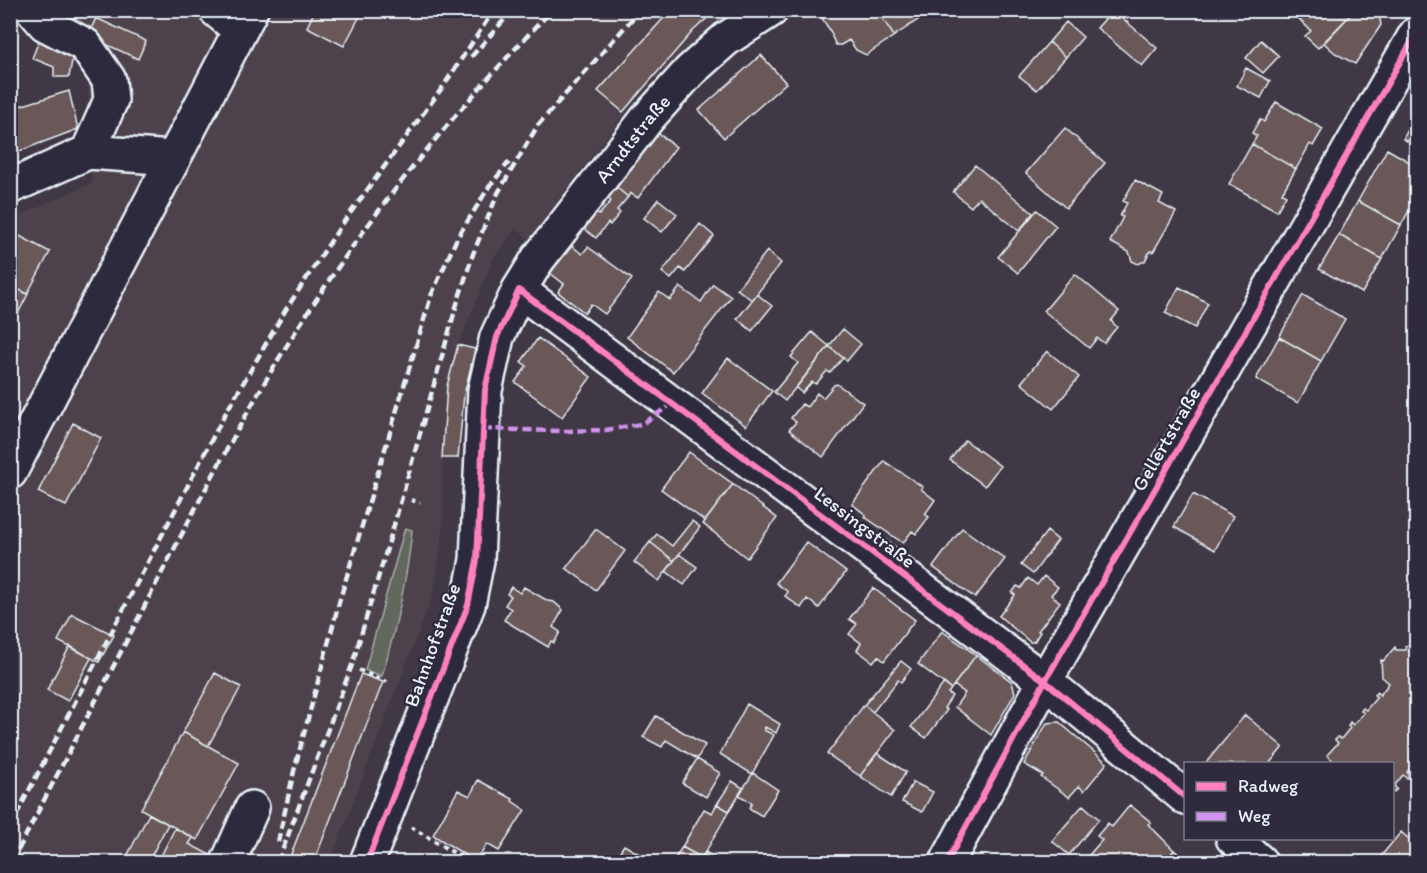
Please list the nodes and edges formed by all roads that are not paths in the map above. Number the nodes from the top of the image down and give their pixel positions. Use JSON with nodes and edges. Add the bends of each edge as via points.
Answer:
{"nodes":[{"id":1,"x":771,"y":10,"type":"edge"},
{"id":2,"x":33,"y":11,"type":"edge"},
{"id":3,"x":236,"y":17,"type":"edge"},
{"id":4,"x":1416,"y":34,"type":"edge"},
{"id":5,"x":88,"y":152,"type":"junction"},
{"id":6,"x":173,"y":158,"type":"junction"},
{"id":7,"x":10,"y":187,"type":"edge"},
{"id":8,"x":519,"y":290,"type":"junction"},
{"id":9,"x":10,"y":472,"type":"edge"},
{"id":10,"x":1046,"y":681,"type":"junction"},
{"id":11,"x":1184,"y":797,"type":"edge"},
{"id":12,"x":252,"y":808,"type":"dead end"},
{"id":13,"x":1235,"y":840,"type":"edge"},
{"id":14,"x":228,"y":862,"type":"edge"},
{"id":15,"x":367,"y":862,"type":"edge"},
{"id":16,"x":947,"y":862,"type":"edge"},
{"id":17,"x":1260,"y":862,"type":"edge"}],
"edges":[{"from":1,"to":8,"type":"street","name":"Arndtstraße","via":[[726,39],[690,71],[647,119],[538,259]]},
{"from":2,"to":5,"type":"street","via":[[45,24],[85,45],[109,80],[111,100]]},
{"from":3,"to":6,"type":"street"},
{"from":4,"to":10,"type":"street","name":"Gellertstraße"},
{"from":5,"to":6,"type":"street"},
{"from":5,"to":7,"type":"street"},
{"from":6,"to":9,"type":"street"},
{"from":8,"to":10,"type":"street","name":"Lessingstraße"},
{"from":8,"to":15,"type":"street","name":"Bahnhofstraße","via":[[497,337],[485,390],[477,560],[468,605]]},
{"from":10,"to":11,"type":"street","name":"Lessingstraße"},
{"from":10,"to":16,"type":"street","name":"Gellertstraße"},
{"from":12,"to":14,"type":"street"},
{"from":13,"to":17,"type":"street"}]}
